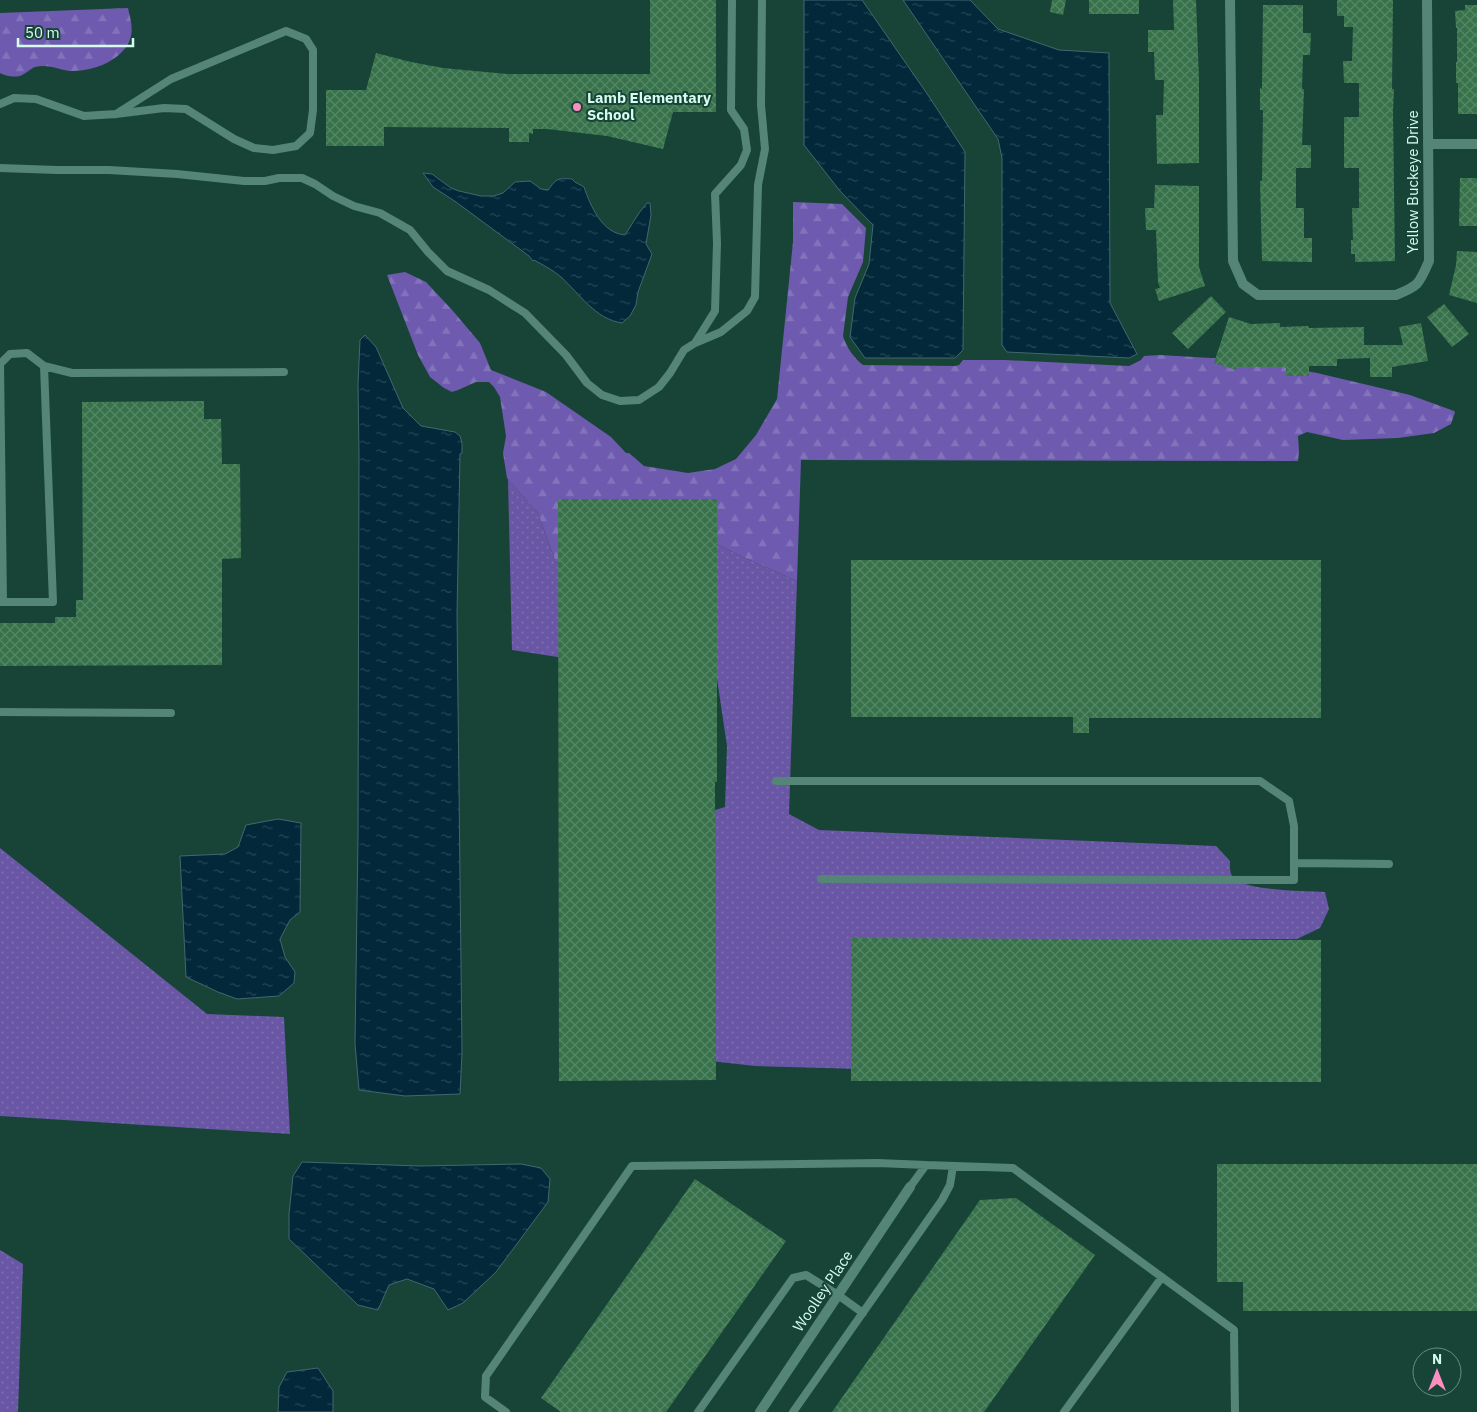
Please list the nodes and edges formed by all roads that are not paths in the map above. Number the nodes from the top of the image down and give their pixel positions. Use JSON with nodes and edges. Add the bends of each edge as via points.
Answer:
{"nodes":[{"id":1,"x":732,"y":0,"type":"edge"},
{"id":2,"x":762,"y":0,"type":"edge"},
{"id":3,"x":1230,"y":0,"type":"edge"},
{"id":4,"x":1427,"y":0,"type":"edge"},
{"id":5,"x":0,"y":104,"type":"edge"},
{"id":6,"x":116,"y":114,"type":"junction"},
{"id":7,"x":1428,"y":144,"type":"junction"},
{"id":8,"x":1477,"y":144,"type":"edge"},
{"id":9,"x":0,"y":168,"type":"edge"},
{"id":10,"x":695,"y":343,"type":"junction"},
{"id":11,"x":0,"y":364,"type":"edge"},
{"id":12,"x":44,"y":366,"type":"junction"},
{"id":13,"x":284,"y":372,"type":"dead end"},
{"id":14,"x":2,"y":602,"type":"edge"},
{"id":15,"x":0,"y":712,"type":"edge"},
{"id":16,"x":171,"y":713,"type":"dead end"},
{"id":17,"x":776,"y":781,"type":"dead end"},
{"id":18,"x":1294,"y":863,"type":"junction"},
{"id":19,"x":1389,"y":864,"type":"dead end"},
{"id":20,"x":821,"y":879,"type":"dead end"},
{"id":21,"x":926,"y":1165,"type":"junction"},
{"id":22,"x":954,"y":1166,"type":"junction"},
{"id":23,"x":910,"y":1187,"type":"joint"},
{"id":24,"x":1162,"y":1277,"type":"junction"},
{"id":25,"x":838,"y":1295,"type":"junction"},
{"id":26,"x":863,"y":1313,"type":"junction"},
{"id":27,"x":506,"y":1412,"type":"edge"},
{"id":28,"x":698,"y":1412,"type":"edge"},
{"id":29,"x":760,"y":1412,"type":"edge"},
{"id":30,"x":793,"y":1412,"type":"edge"},
{"id":31,"x":1064,"y":1412,"type":"edge"},
{"id":32,"x":1235,"y":1412,"type":"edge"}],
"edges":[{"from":1,"to":10,"type":"lane","via":[[731,110],[744,129],[747,150],[741,165],[715,194],[715,311]]},
{"from":2,"to":10,"type":"lane","via":[[761,105],[765,149],[758,184],[755,297],[748,311],[721,332]]},
{"from":3,"to":7,"type":"street","name":"Yellow Buckeye Drive","via":[[1233,261],[1243,284],[1258,295],[1396,295],[1414,287],[1428,262]]},
{"from":4,"to":7,"type":"street","name":"Yellow Buckeye Drive"},
{"from":5,"to":6,"type":"lane","via":[[14,98],[36,99],[84,116]]},
{"from":6,"to":6,"type":"lane","via":[[164,108],[186,109],[254,148],[273,150],[296,146],[310,133],[313,50],[306,40],[286,31],[171,79]]},
{"from":7,"to":8,"type":"street"},
{"from":9,"to":10,"type":"lane","via":[[109,170],[244,182],[302,178],[333,196],[380,213],[410,230],[447,271],[489,290],[525,313],[566,355],[586,383],[602,395],[620,401],[639,400],[659,387],[684,350]]},
{"from":11,"to":12,"type":"lane","via":[[10,354],[27,353]]},
{"from":11,"to":14,"type":"lane"},
{"from":12,"to":13,"type":"lane","via":[[72,373]]},
{"from":12,"to":14,"type":"lane","via":[[53,602]]},
{"from":15,"to":16,"type":"lane"},
{"from":17,"to":18,"type":"lane","via":[[1260,781],[1289,801],[1294,826]]},
{"from":18,"to":19,"type":"lane"},
{"from":18,"to":20,"type":"lane","via":[[1294,880]]},
{"from":21,"to":22,"type":"lane"},
{"from":21,"to":23,"type":"lane"},
{"from":21,"to":27,"type":"lane","via":[[632,1166],[486,1376],[484,1397]]},
{"from":22,"to":24,"type":"lane","via":[[1013,1168]]},
{"from":22,"to":26,"type":"lane","via":[[950,1185],[942,1200]]},
{"from":23,"to":25,"type":"street","name":"Woolley Place"},
{"from":24,"to":31,"type":"lane"},
{"from":24,"to":32,"type":"lane","via":[[1234,1330]]},
{"from":25,"to":26,"type":"lane"},
{"from":25,"to":28,"type":"lane","via":[[806,1275],[794,1278]]},
{"from":25,"to":29,"type":"street","name":"Woolley Place"},
{"from":26,"to":30,"type":"lane"}]}
